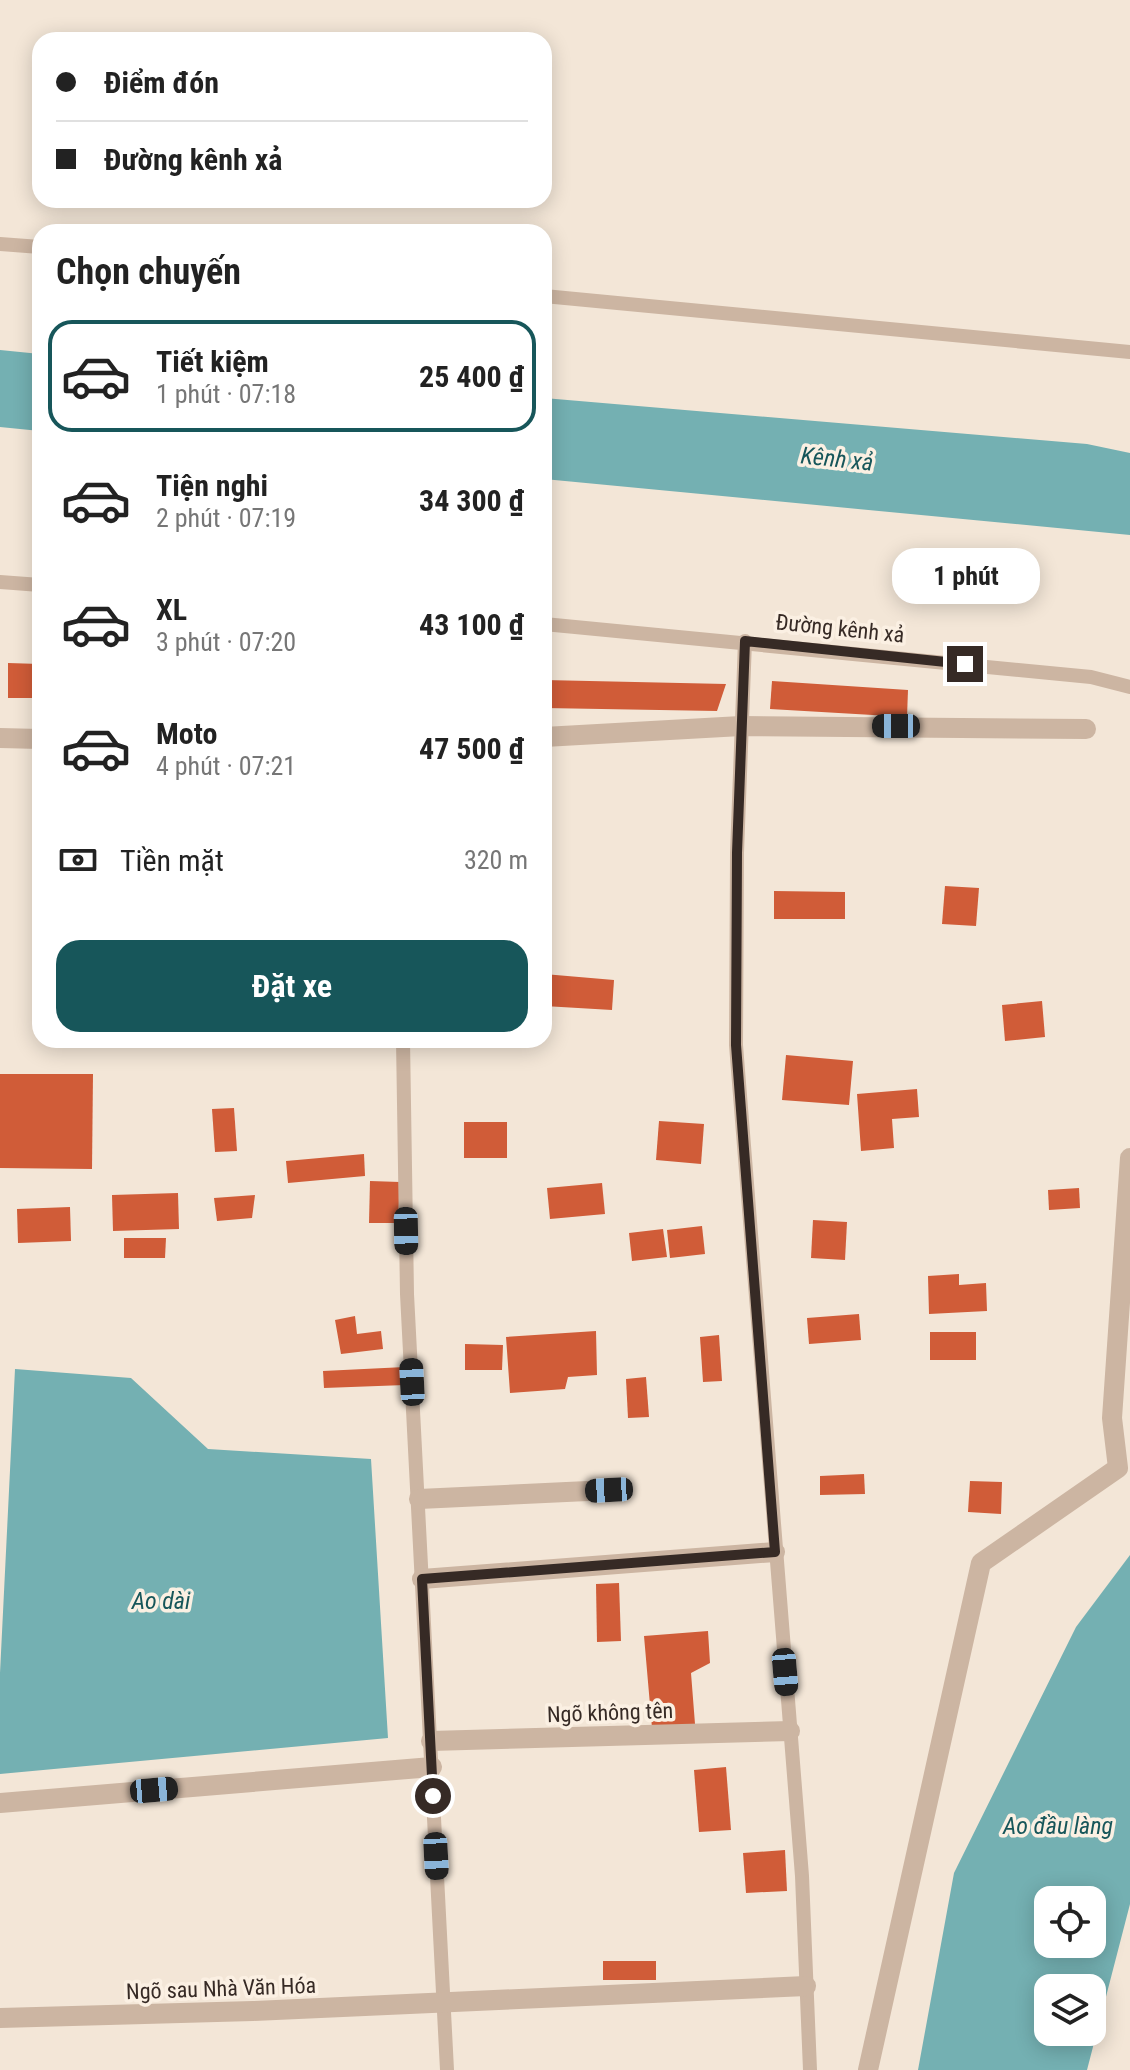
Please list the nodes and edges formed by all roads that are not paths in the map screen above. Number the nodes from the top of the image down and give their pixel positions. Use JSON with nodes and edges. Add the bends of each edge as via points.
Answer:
{"nodes":[{"id":1,"x":0,"y":244,"type":"edge"},
{"id":2,"x":32,"y":246,"type":"edge"},
{"id":3,"x":552,"y":297,"type":"edge"},
{"id":4,"x":1130,"y":352,"type":"edge"},
{"id":5,"x":0,"y":582,"type":"edge"},
{"id":6,"x":32,"y":584,"type":"edge"},
{"id":7,"x":552,"y":625,"type":"edge"},
{"id":8,"x":745,"y":641,"type":"junction"},
{"id":9,"x":1130,"y":687,"type":"edge"},
{"id":10,"x":741,"y":726,"type":"junction"},
{"id":11,"x":1086,"y":729,"type":"dead end"},
{"id":12,"x":552,"y":737,"type":"edge"},
{"id":13,"x":0,"y":738,"type":"edge"},
{"id":14,"x":32,"y":739,"type":"edge"},
{"id":15,"x":403,"y":1048,"type":"edge"},
{"id":16,"x":1130,"y":1158,"type":"edge"},
{"id":17,"x":609,"y":1490,"type":"dead end"},
{"id":18,"x":419,"y":1499,"type":"junction"},
{"id":19,"x":775,"y":1552,"type":"junction"},
{"id":20,"x":422,"y":1579,"type":"junction"},
{"id":21,"x":790,"y":1731,"type":"junction"},
{"id":22,"x":431,"y":1741,"type":"junction"},
{"id":23,"x":432,"y":1767,"type":"junction"},
{"id":24,"x":0,"y":1803,"type":"edge"},
{"id":25,"x":806,"y":1986,"type":"junction"},
{"id":26,"x":443,"y":2004,"type":"junction"},
{"id":27,"x":0,"y":2018,"type":"edge"},
{"id":28,"x":447,"y":2070,"type":"edge"},
{"id":29,"x":810,"y":2070,"type":"edge"},
{"id":30,"x":868,"y":2070,"type":"edge"}],
"edges":[{"from":1,"to":2,"type":"lane"},
{"from":3,"to":4,"type":"lane"},
{"from":5,"to":6,"type":"lane"},
{"from":7,"to":8,"type":"lane","name":"Đường kênh xả"},
{"from":8,"to":9,"type":"lane","name":"Đường kênh xả","via":[[1091,677]]},
{"from":8,"to":10,"type":"lane"},
{"from":10,"to":11,"type":"street"},
{"from":10,"to":12,"type":"street"},
{"from":10,"to":19,"type":"lane","via":[[736,1045]]},
{"from":13,"to":14,"type":"street"},
{"from":15,"to":18,"type":"lane","via":[[407,1294]]},
{"from":16,"to":30,"type":"street","via":[[1112,1418],[1118,1468],[981,1563]]},
{"from":17,"to":18,"type":"street"},
{"from":18,"to":20,"type":"lane"},
{"from":19,"to":20,"type":"street"},
{"from":19,"to":21,"type":"lane"},
{"from":20,"to":22,"type":"lane"},
{"from":21,"to":22,"type":"street","name":"Ngõ không tên"},
{"from":21,"to":25,"type":"lane"},
{"from":22,"to":23,"type":"lane"},
{"from":23,"to":24,"type":"street"},
{"from":23,"to":26,"type":"lane"},
{"from":25,"to":26,"type":"street","name":"Ngõ sau Nhà Văn Hóa"},
{"from":25,"to":29,"type":"lane"},
{"from":26,"to":27,"type":"street","name":"Ngõ sau Nhà Văn Hóa"},
{"from":26,"to":28,"type":"lane"}]}
